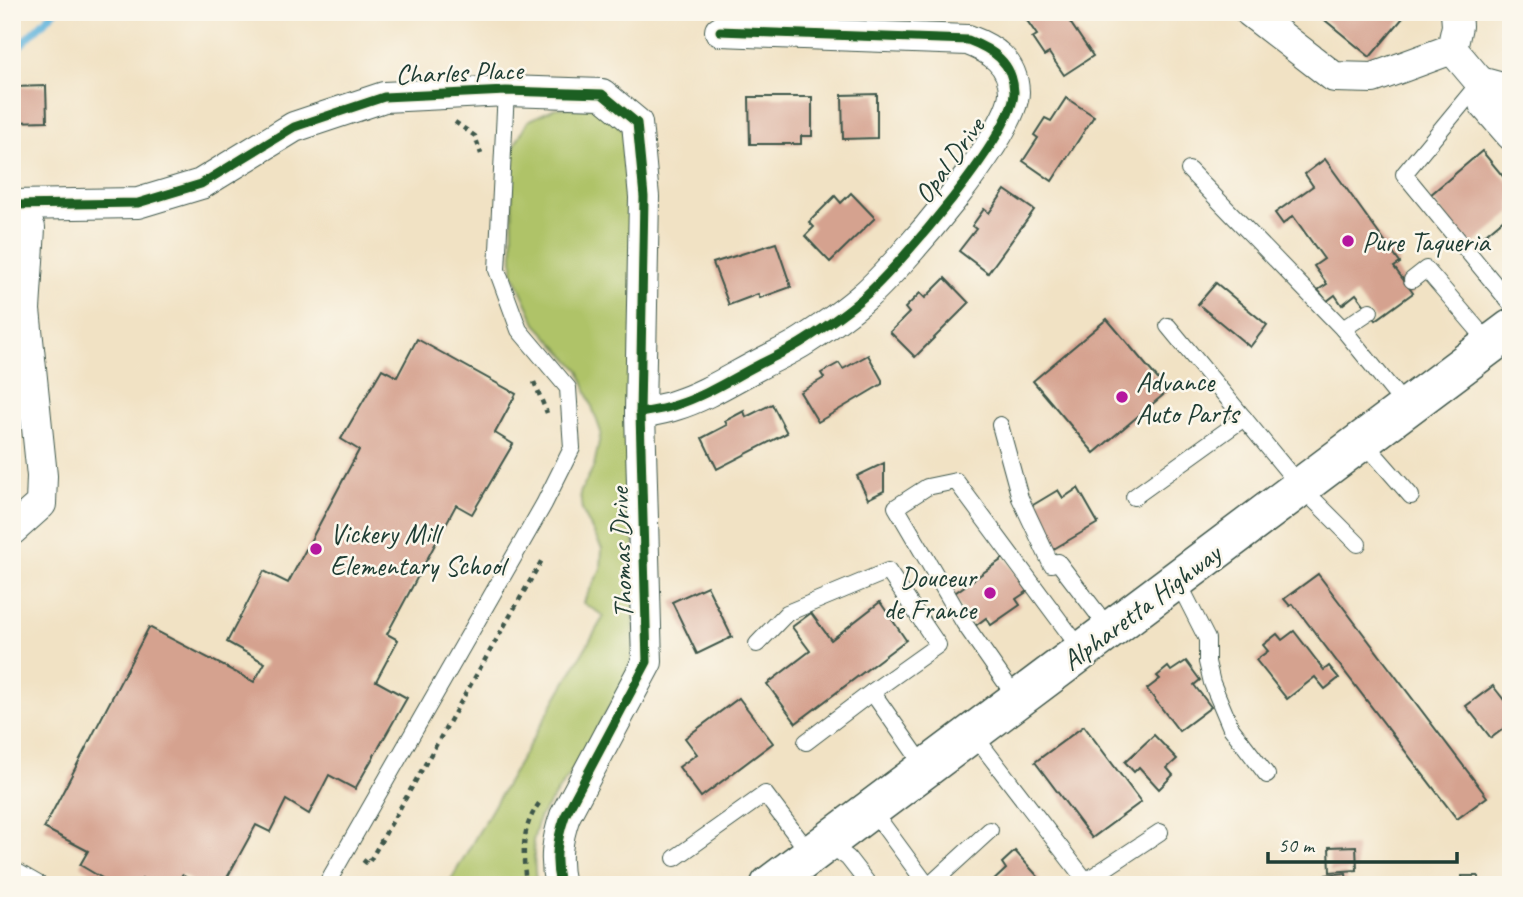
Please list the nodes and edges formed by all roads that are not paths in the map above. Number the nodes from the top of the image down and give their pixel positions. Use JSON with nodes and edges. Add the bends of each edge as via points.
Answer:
{"nodes":[{"id":1,"x":1250,"y":12,"type":"edge"},
{"id":2,"x":1460,"y":25,"type":"edge"},
{"id":3,"x":720,"y":31,"type":"dead end"},
{"id":4,"x":1480,"y":82,"type":"junction"},
{"id":5,"x":506,"y":92,"type":"junction"},
{"id":6,"x":1511,"y":98,"type":"edge"},
{"id":7,"x":1511,"y":135,"type":"edge"},
{"id":8,"x":1189,"y":170,"type":"dead end"},
{"id":9,"x":644,"y":197,"type":"joint"},
{"id":10,"x":12,"y":205,"type":"edge"},
{"id":11,"x":30,"y":228,"type":"dead end"},
{"id":12,"x":1412,"y":279,"type":"dead end"},
{"id":13,"x":1511,"y":304,"type":"edge"},
{"id":14,"x":1370,"y":311,"type":"dead end"},
{"id":15,"x":1168,"y":326,"type":"dead end"},
{"id":16,"x":1343,"y":329,"type":"junction"},
{"id":17,"x":1501,"y":336,"type":"edge"},
{"id":18,"x":1406,"y":407,"type":"junction"},
{"id":19,"x":640,"y":413,"type":"junction"},
{"id":20,"x":1244,"y":418,"type":"junction"},
{"id":21,"x":1000,"y":425,"type":"dead end"},
{"id":22,"x":1362,"y":440,"type":"junction"},
{"id":23,"x":1299,"y":485,"type":"junction"},
{"id":24,"x":1411,"y":496,"type":"dead end"},
{"id":25,"x":1134,"y":497,"type":"dead end"},
{"id":26,"x":12,"y":530,"type":"edge"},
{"id":27,"x":1358,"y":544,"type":"dead end"},
{"id":28,"x":1177,"y":580,"type":"junction"},
{"id":29,"x":1096,"y":641,"type":"junction"},
{"id":30,"x":757,"y":644,"type":"dead end"},
{"id":31,"x":872,"y":692,"type":"junction"},
{"id":32,"x":1018,"y":699,"type":"junction"},
{"id":33,"x":973,"y":734,"type":"junction"},
{"id":34,"x":806,"y":742,"type":"dead end"},
{"id":35,"x":926,"y":769,"type":"junction"},
{"id":36,"x":1267,"y":775,"type":"dead end"},
{"id":37,"x":872,"y":810,"type":"junction"},
{"id":38,"x":990,"y":830,"type":"dead end"},
{"id":39,"x":1160,"y":832,"type":"dead end"},
{"id":40,"x":820,"y":849,"type":"junction"},
{"id":41,"x":676,"y":858,"type":"dead end"},
{"id":42,"x":12,"y":869,"type":"edge"},
{"id":43,"x":40,"y":885,"type":"edge"},
{"id":44,"x":326,"y":885,"type":"edge"},
{"id":45,"x":560,"y":885,"type":"edge"},
{"id":46,"x":770,"y":885,"type":"edge"},
{"id":47,"x":869,"y":885,"type":"edge"},
{"id":48,"x":929,"y":885,"type":"edge"}],
"edges":[{"from":1,"to":2,"type":"street","via":[[1334,78],[1373,78]]},
{"from":2,"to":4,"type":"street"},
{"from":3,"to":19,"type":"street","name":"Opal Drive","via":[[968,40],[988,47],[1000,58],[1014,92],[1007,120],[983,158],[907,253],[865,297],[804,341],[699,396]]},
{"from":4,"to":6,"type":"street","via":[[1502,88]]},
{"from":4,"to":7,"type":"street","via":[[1484,104]]},
{"from":4,"to":13,"type":"lane","via":[[1404,174]]},
{"from":5,"to":9,"type":"street","name":"Charles Place","via":[[602,94],[637,123]]},
{"from":5,"to":10,"type":"street","name":"Charles Place","via":[[384,97],[294,127],[201,184],[138,203]]},
{"from":5,"to":44,"type":"lane","via":[[496,270],[519,330],[568,388],[572,448]]},
{"from":8,"to":16,"type":"lane"},
{"from":9,"to":19,"type":"street","name":"Thomas Drive"},
{"from":11,"to":26,"type":"street","via":[[25,310],[41,504]]},
{"from":12,"to":17,"type":"lane","via":[[1426,269]]},
{"from":14,"to":16,"type":"lane"},
{"from":15,"to":20,"type":"lane"},
{"from":16,"to":18,"type":"lane"},
{"from":17,"to":18,"type":"highway","name":"Alpharetta Highway"},
{"from":18,"to":22,"type":"highway","name":"Alpharetta Highway"},
{"from":19,"to":45,"type":"street","name":"Thomas Drive","via":[[647,662],[565,816],[556,855]]},
{"from":20,"to":23,"type":"lane"},
{"from":20,"to":25,"type":"lane"},
{"from":21,"to":29,"type":"lane","via":[[1020,498],[1051,564],[1058,562]]},
{"from":22,"to":23,"type":"highway","name":"Alpharetta Highway"},
{"from":22,"to":24,"type":"lane"},
{"from":23,"to":27,"type":"lane"},
{"from":23,"to":28,"type":"highway","name":"Alpharetta Highway"},
{"from":28,"to":29,"type":"highway","name":"Alpharetta Highway"},
{"from":28,"to":36,"type":"lane","via":[[1207,639],[1212,683],[1231,728]]},
{"from":29,"to":32,"type":"highway","name":"Alpharetta Highway"},
{"from":29,"to":32,"type":"lane","via":[[956,481],[927,487],[896,507],[964,623]]},
{"from":30,"to":31,"type":"lane","via":[[787,612],[888,571],[938,645]]},
{"from":31,"to":34,"type":"lane"},
{"from":31,"to":35,"type":"lane"},
{"from":32,"to":33,"type":"highway","name":"Alpharetta Highway"},
{"from":33,"to":35,"type":"highway","name":"Alpharetta Highway"},
{"from":33,"to":39,"type":"lane","via":[[1086,881]]},
{"from":35,"to":37,"type":"highway","name":"Alpharetta Highway"},
{"from":37,"to":40,"type":"highway","name":"Alpharetta Highway"},
{"from":37,"to":48,"type":"lane"},
{"from":38,"to":48,"type":"lane"},
{"from":40,"to":41,"type":"lane","via":[[765,794]]},
{"from":40,"to":46,"type":"highway","name":"Alpharetta Highway"},
{"from":40,"to":47,"type":"lane","via":[[848,858]]},
{"from":42,"to":43,"type":"lane"}]}
